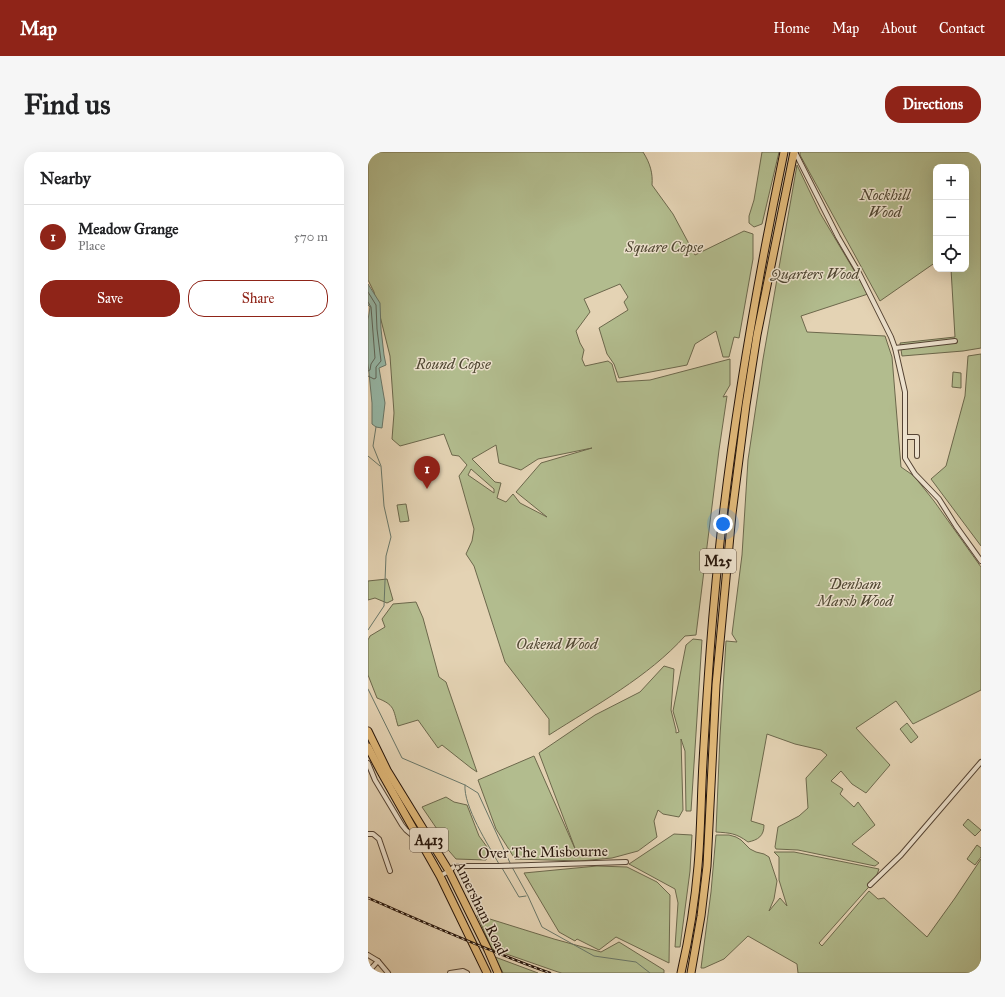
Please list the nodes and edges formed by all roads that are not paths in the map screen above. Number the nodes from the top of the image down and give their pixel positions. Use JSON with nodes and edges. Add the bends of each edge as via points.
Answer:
{"nodes":[{"id":1,"x":784,"y":152,"type":"edge"},
{"id":2,"x":795,"y":153,"type":"edge"},
{"id":3,"x":955,"y":341,"type":"dead end"},
{"id":4,"x":895,"y":348,"type":"junction"},
{"id":5,"x":905,"y":437,"type":"junction"},
{"id":6,"x":917,"y":456,"type":"dead end"},
{"id":7,"x":981,"y":561,"type":"edge"},
{"id":8,"x":368,"y":731,"type":"edge"},
{"id":9,"x":368,"y":747,"type":"edge"},
{"id":10,"x":981,"y":762,"type":"edge"},
{"id":11,"x":368,"y":763,"type":"edge"},
{"id":12,"x":368,"y":834,"type":"edge"},
{"id":13,"x":422,"y":842,"type":"junction"},
{"id":14,"x":626,"y":862,"type":"dead end"},
{"id":15,"x":390,"y":871,"type":"dead end"},
{"id":16,"x":449,"y":871,"type":"junction"},
{"id":17,"x":440,"y":876,"type":"junction"},
{"id":18,"x":870,"y":885,"type":"dead end"},
{"id":19,"x":368,"y":956,"type":"edge"},
{"id":20,"x":378,"y":961,"type":"junction"},
{"id":21,"x":368,"y":972,"type":"edge"},
{"id":22,"x":388,"y":973,"type":"edge"},
{"id":23,"x":450,"y":973,"type":"edge"},
{"id":24,"x":467,"y":973,"type":"edge"},
{"id":25,"x":487,"y":973,"type":"edge"},
{"id":26,"x":498,"y":973,"type":"edge"},
{"id":27,"x":681,"y":973,"type":"edge"},
{"id":28,"x":691,"y":973,"type":"edge"}],
"edges":[{"from":1,"to":27,"type":"highway","number":"M25","via":[[747,346],[723,514],[708,678],[698,868],[693,914]]},
{"from":2,"to":4,"type":"street","via":[[859,273]]},
{"from":2,"to":28,"type":"highway","number":"M25","via":[[757,335],[732,514],[716,685],[707,866]]},
{"from":3,"to":4,"type":"street"},
{"from":4,"to":5,"type":"street","via":[[905,392]]},
{"from":5,"to":6,"type":"street","via":[[918,437]]},
{"from":5,"to":7,"type":"street","via":[[905,458],[915,474],[939,499]]},
{"from":8,"to":16,"type":"highway","name":"Amersham Road","number":"A413","via":[[387,770]]},
{"from":9,"to":13,"type":"highway","number":"A413"},
{"from":10,"to":18,"type":"street","via":[[901,855]]},
{"from":11,"to":13,"type":"street","via":[[375,780],[402,825],[413,837]]},
{"from":12,"to":15,"type":"street","via":[[374,834],[379,839]]},
{"from":13,"to":17,"type":"highway","number":"A413"},
{"from":14,"to":16,"type":"street","name":"Over The Misbourne","via":[[455,866]]},
{"from":16,"to":17,"type":"street","name":"Over The Misbourne"},
{"from":16,"to":26,"type":"highway","name":"Amersham Road","number":"A413"},
{"from":17,"to":25,"type":"highway","number":"A413"},
{"from":19,"to":20,"type":"street"},
{"from":20,"to":21,"type":"street"},
{"from":20,"to":22,"type":"street"},
{"from":23,"to":24,"type":"street"}]}
